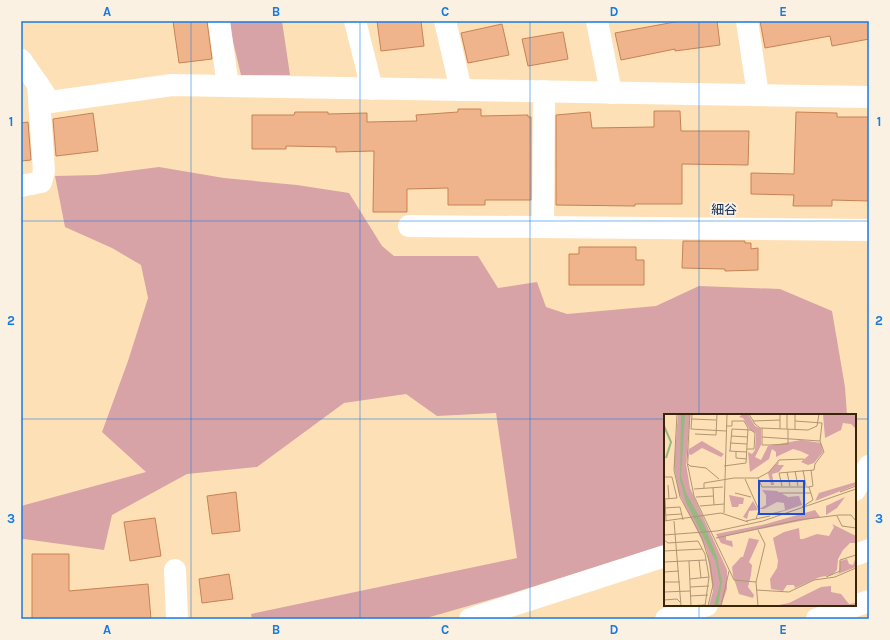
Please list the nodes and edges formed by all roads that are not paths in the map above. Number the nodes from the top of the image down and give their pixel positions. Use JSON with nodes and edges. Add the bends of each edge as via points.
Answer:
{"nodes":[{"id":1,"x":219,"y":21,"type":"edge"},
{"id":2,"x":355,"y":21,"type":"edge"},
{"id":3,"x":445,"y":21,"type":"edge"},
{"id":4,"x":597,"y":21,"type":"edge"},
{"id":5,"x":747,"y":21,"type":"edge"},
{"id":6,"x":21,"y":60,"type":"edge"},
{"id":7,"x":38,"y":84,"type":"junction"},
{"id":8,"x":228,"y":86,"type":"junction"},
{"id":9,"x":372,"y":88,"type":"junction"},
{"id":10,"x":461,"y":90,"type":"junction"},
{"id":11,"x":544,"y":92,"type":"junction"},
{"id":12,"x":611,"y":93,"type":"junction"},
{"id":13,"x":758,"y":95,"type":"junction"},
{"id":14,"x":869,"y":97,"type":"edge"},
{"id":15,"x":21,"y":186,"type":"edge"},
{"id":16,"x":409,"y":226,"type":"dead end"},
{"id":17,"x":543,"y":228,"type":"junction"},
{"id":18,"x":869,"y":230,"type":"edge"},
{"id":19,"x":869,"y":466,"type":"edge"},
{"id":20,"x":856,"y":488,"type":"edge"},
{"id":21,"x":869,"y":488,"type":"edge"},
{"id":22,"x":856,"y":494,"type":"edge"},
{"id":23,"x":869,"y":550,"type":"edge"},
{"id":24,"x":856,"y":555,"type":"edge"},
{"id":25,"x":664,"y":556,"type":"edge"},
{"id":26,"x":175,"y":570,"type":"dead end"},
{"id":27,"x":869,"y":601,"type":"edge"},
{"id":28,"x":705,"y":606,"type":"edge"},
{"id":29,"x":855,"y":606,"type":"edge"},
{"id":30,"x":856,"y":606,"type":"edge"},
{"id":31,"x":177,"y":619,"type":"edge"},
{"id":32,"x":470,"y":619,"type":"edge"},
{"id":33,"x":666,"y":619,"type":"edge"},
{"id":34,"x":817,"y":619,"type":"edge"}],
"edges":[{"from":1,"to":8,"type":"main road"},
{"from":2,"to":9,"type":"main road"},
{"from":3,"to":10,"type":"main road"},
{"from":4,"to":12,"type":"main road"},
{"from":5,"to":13,"type":"main road"},
{"from":6,"to":7,"type":"main road"},
{"from":7,"to":8,"type":"main road","via":[[50,102],[172,85]]},
{"from":7,"to":15,"type":"main road","via":[[44,171],[41,182]]},
{"from":8,"to":9,"type":"main road"},
{"from":9,"to":10,"type":"main road"},
{"from":10,"to":11,"type":"main road"},
{"from":11,"to":12,"type":"main road"},
{"from":11,"to":17,"type":"main road"},
{"from":12,"to":13,"type":"main road"},
{"from":13,"to":14,"type":"main road"},
{"from":16,"to":17,"type":"main road"},
{"from":17,"to":18,"type":"main road"},
{"from":19,"to":20,"type":"main road"},
{"from":21,"to":22,"type":"main road"},
{"from":23,"to":24,"type":"main road"},
{"from":25,"to":32,"type":"main road"},
{"from":26,"to":31,"type":"main road"},
{"from":27,"to":30,"type":"main road"},
{"from":28,"to":33,"type":"main road"},
{"from":29,"to":34,"type":"main road"}]}
